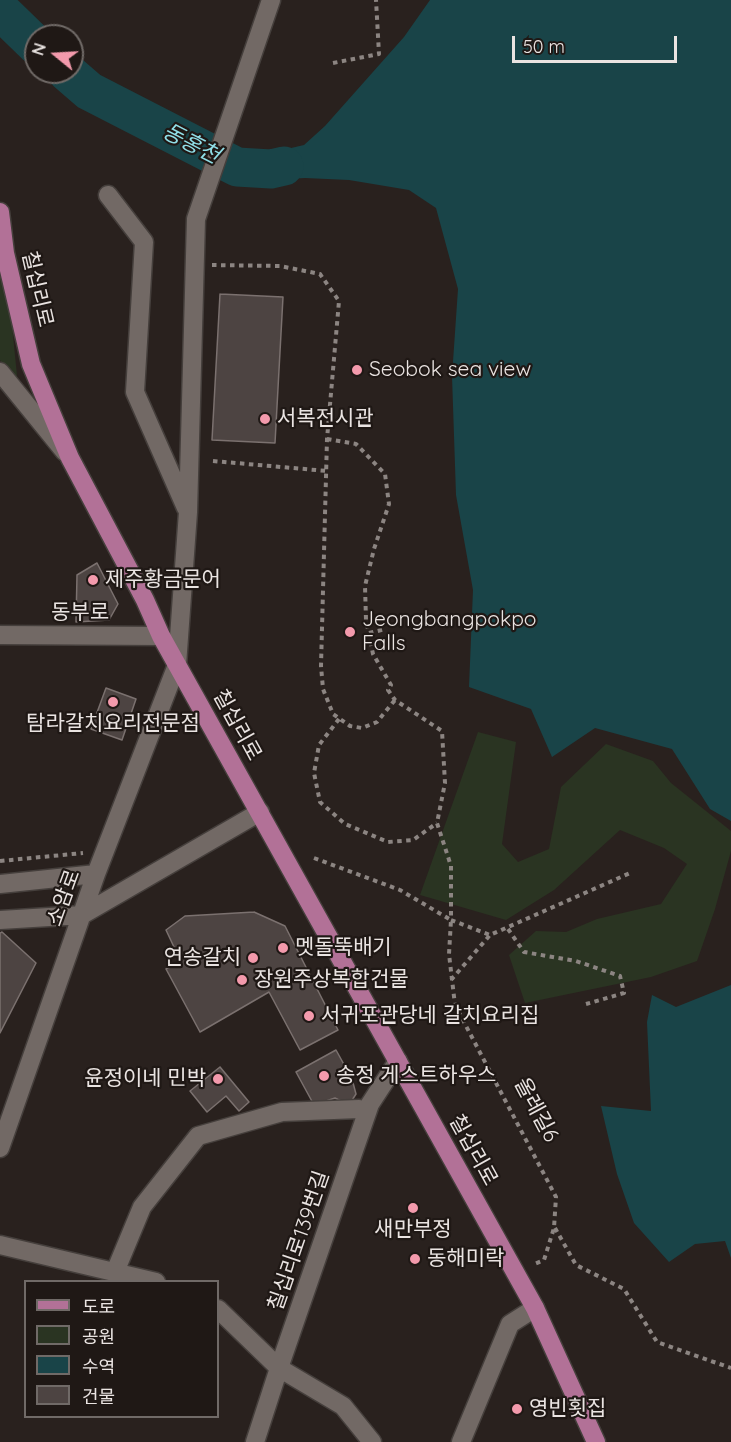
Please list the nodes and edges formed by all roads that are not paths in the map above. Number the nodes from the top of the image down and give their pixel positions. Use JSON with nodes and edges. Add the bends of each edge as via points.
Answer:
{"nodes":[{"id":1,"x":271,"y":0,"type":"edge"},
{"id":2,"x":108,"y":195,"type":"dead end"},
{"id":3,"x":0,"y":212,"type":"edge"},
{"id":4,"x":0,"y":372,"type":"edge"},
{"id":5,"x":70,"y":458,"type":"junction"},
{"id":6,"x":188,"y":512,"type":"junction"},
{"id":7,"x":0,"y":635,"type":"edge"},
{"id":8,"x":161,"y":636,"type":"junction"},
{"id":9,"x":177,"y":665,"type":"junction"},
{"id":10,"x":260,"y":812,"type":"junction"},
{"id":11,"x":96,"y":874,"type":"junction"},
{"id":12,"x":0,"y":884,"type":"edge"},
{"id":13,"x":82,"y":915,"type":"junction"},
{"id":14,"x":0,"y":920,"type":"edge"},
{"id":15,"x":398,"y":1061,"type":"junction"},
{"id":16,"x":367,"y":1113,"type":"junction"},
{"id":17,"x":0,"y":1148,"type":"edge"},
{"id":18,"x":0,"y":1245,"type":"edge"},
{"id":19,"x":114,"y":1272,"type":"junction"},
{"id":20,"x":151,"y":1280,"type":"edge"},
{"id":21,"x":535,"y":1308,"type":"junction"},
{"id":22,"x":219,"y":1310,"type":"edge"},
{"id":23,"x":279,"y":1368,"type":"junction"},
{"id":24,"x":255,"y":1442,"type":"edge"},
{"id":25,"x":372,"y":1442,"type":"edge"},
{"id":26,"x":461,"y":1442,"type":"edge"},
{"id":27,"x":596,"y":1442,"type":"edge"}],
"edges":[{"from":1,"to":6,"type":"street","via":[[196,219]]},
{"from":2,"to":6,"type":"street","via":[[144,242],[135,392]]},
{"from":3,"to":5,"type":"main road","name":"칠십리로","via":[[5,253],[31,364]]},
{"from":4,"to":5,"type":"street"},
{"from":5,"to":8,"type":"main road","name":"칠십리로"},
{"from":6,"to":9,"type":"street"},
{"from":7,"to":8,"type":"street","name":"동부로"},
{"from":8,"to":9,"type":"main road","name":"칠십리로"},
{"from":9,"to":10,"type":"main road","name":"칠십리로"},
{"from":9,"to":11,"type":"street","name":"소암로"},
{"from":10,"to":13,"type":"street"},
{"from":10,"to":15,"type":"main road","name":"칠십리로"},
{"from":11,"to":12,"type":"street"},
{"from":11,"to":13,"type":"street","name":"소암로"},
{"from":13,"to":14,"type":"street"},
{"from":13,"to":17,"type":"street","name":"소암로"},
{"from":15,"to":16,"type":"street","name":"칠십리로139번길"},
{"from":15,"to":21,"type":"main road","name":"칠십리로"},
{"from":16,"to":19,"type":"street","via":[[282,1112],[198,1137],[142,1207]]},
{"from":16,"to":23,"type":"street","name":"칠십리로139번길"},
{"from":18,"to":19,"type":"street"},
{"from":19,"to":20,"type":"street"},
{"from":21,"to":26,"type":"street","via":[[510,1324]]},
{"from":21,"to":27,"type":"main road","name":"칠십리로"},
{"from":22,"to":23,"type":"street"},
{"from":23,"to":24,"type":"street","name":"칠십리로139번길"},
{"from":23,"to":25,"type":"street","via":[[343,1406]]}]}
